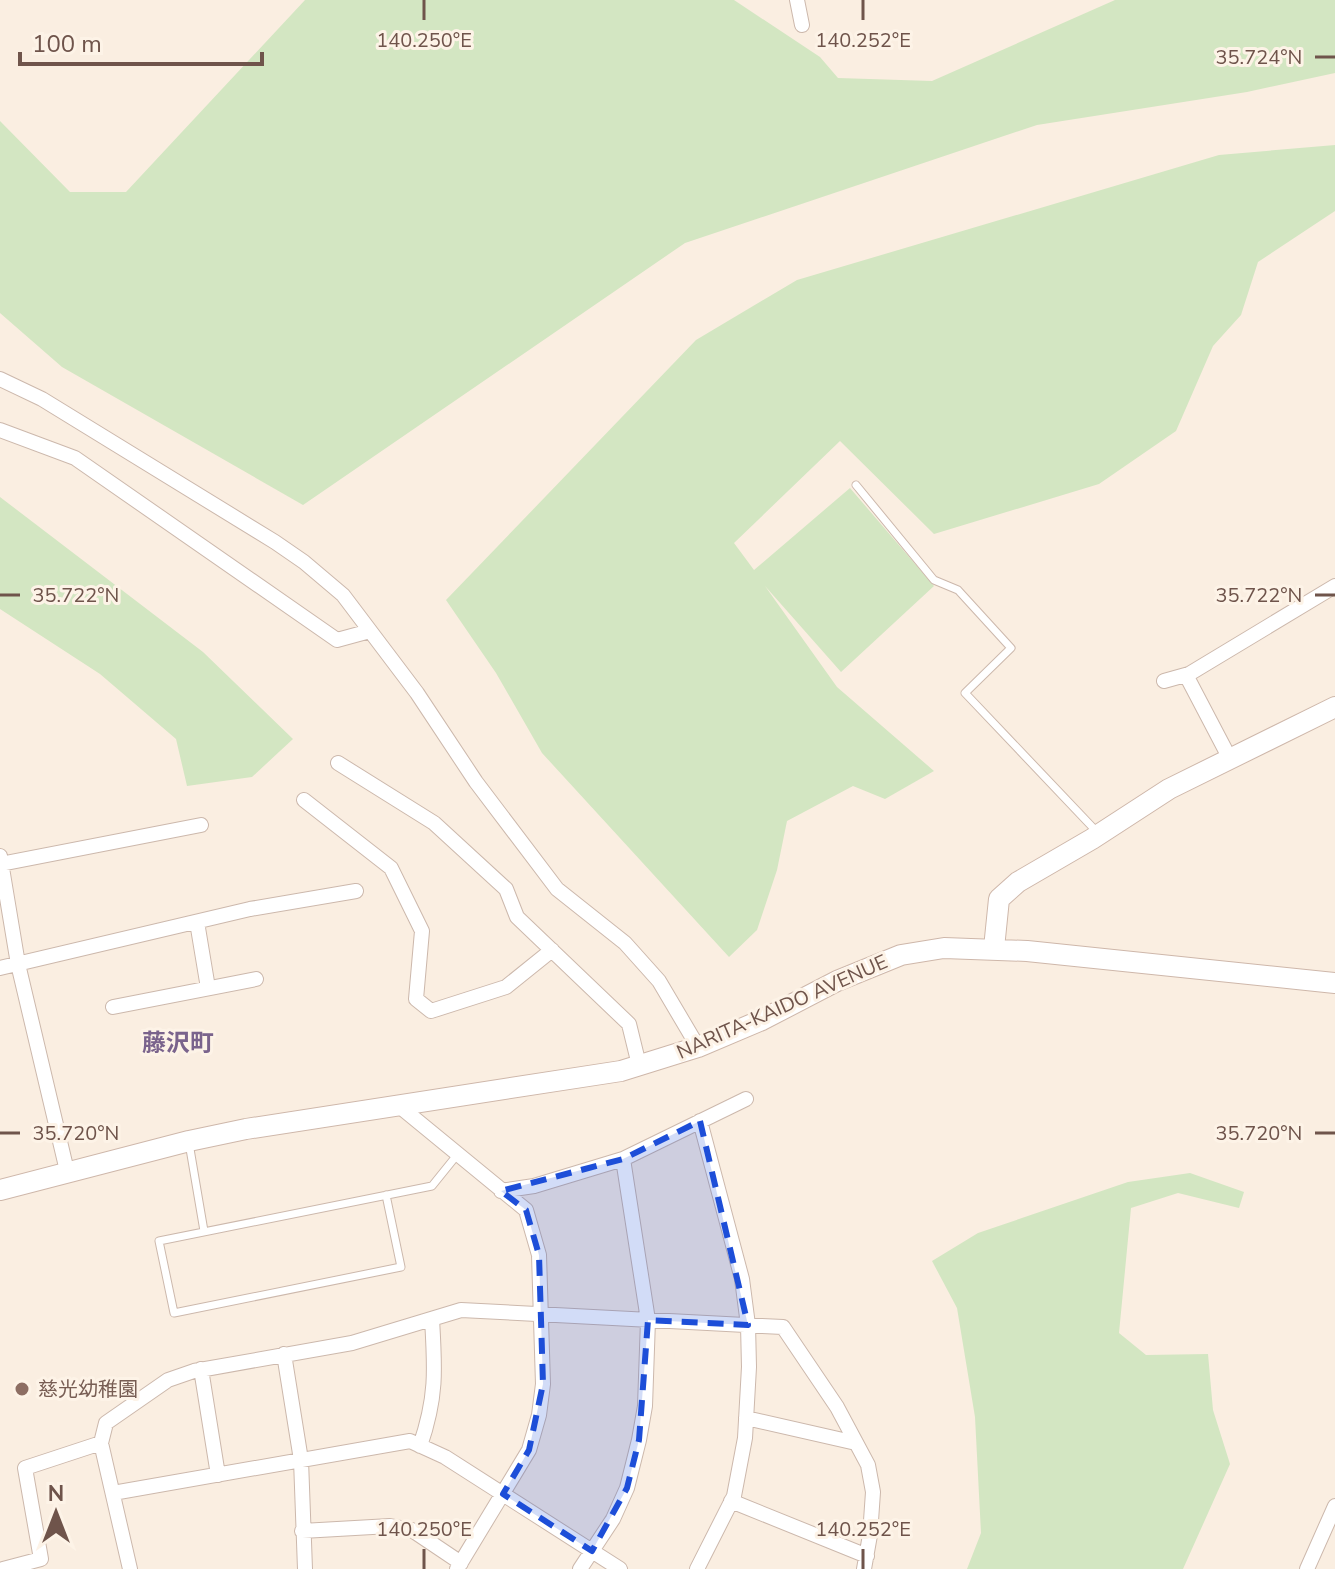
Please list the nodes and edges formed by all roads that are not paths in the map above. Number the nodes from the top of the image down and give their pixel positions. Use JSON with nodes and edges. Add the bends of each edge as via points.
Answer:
{"nodes":[{"id":1,"x":797,"y":0,"type":"edge"},
{"id":2,"x":802,"y":25,"type":"dead end"},
{"id":3,"x":0,"y":379,"type":"edge"},
{"id":4,"x":0,"y":430,"type":"edge"},
{"id":5,"x":856,"y":485,"type":"dead end"},
{"id":6,"x":1335,"y":586,"type":"edge"},
{"id":7,"x":370,"y":631,"type":"junction"},
{"id":8,"x":1186,"y":675,"type":"junction"},
{"id":9,"x":1164,"y":681,"type":"dead end"},
{"id":10,"x":1335,"y":707,"type":"edge"},
{"id":11,"x":1229,"y":757,"type":"junction"},
{"id":12,"x":338,"y":763,"type":"dead end"},
{"id":13,"x":304,"y":800,"type":"dead end"},
{"id":14,"x":201,"y":825,"type":"dead end"},
{"id":15,"x":1099,"y":835,"type":"junction"},
{"id":16,"x":1,"y":864,"type":"edge"},
{"id":17,"x":356,"y":891,"type":"dead end"},
{"id":18,"x":197,"y":922,"type":"junction"},
{"id":19,"x":994,"y":948,"type":"junction"},
{"id":20,"x":552,"y":950,"type":"junction"},
{"id":21,"x":18,"y":964,"type":"junction"},
{"id":22,"x":0,"y":968,"type":"edge"},
{"id":23,"x":256,"y":979,"type":"dead end"},
{"id":24,"x":1335,"y":983,"type":"edge"},
{"id":25,"x":208,"y":988,"type":"junction"},
{"id":26,"x":113,"y":1007,"type":"dead end"},
{"id":27,"x":698,"y":1047,"type":"junction"},
{"id":28,"x":639,"y":1065,"type":"junction"},
{"id":29,"x":746,"y":1099,"type":"dead end"},
{"id":30,"x":398,"y":1105,"type":"junction"},
{"id":31,"x":700,"y":1121,"type":"junction"},
{"id":32,"x":189,"y":1141,"type":"junction"},
{"id":33,"x":457,"y":1155,"type":"junction"},
{"id":34,"x":623,"y":1159,"type":"junction"},
{"id":35,"x":67,"y":1171,"type":"junction"},
{"id":36,"x":0,"y":1190,"type":"edge"},
{"id":37,"x":501,"y":1191,"type":"junction"},
{"id":38,"x":386,"y":1195,"type":"junction"},
{"id":39,"x":204,"y":1231,"type":"junction"},
{"id":40,"x":541,"y":1314,"type":"junction"},
{"id":41,"x":432,"y":1319,"type":"junction"},
{"id":42,"x":648,"y":1320,"type":"junction"},
{"id":43,"x":748,"y":1325,"type":"junction"},
{"id":44,"x":284,"y":1354,"type":"junction"},
{"id":45,"x":201,"y":1369,"type":"junction"},
{"id":46,"x":746,"y":1418,"type":"junction"},
{"id":47,"x":101,"y":1443,"type":"junction"},
{"id":48,"x":856,"y":1443,"type":"junction"},
{"id":49,"x":420,"y":1446,"type":"junction"},
{"id":50,"x":301,"y":1460,"type":"junction"},
{"id":51,"x":218,"y":1475,"type":"junction"},
{"id":52,"x":113,"y":1493,"type":"junction"},
{"id":53,"x":503,"y":1494,"type":"junction"},
{"id":54,"x":731,"y":1501,"type":"junction"},
{"id":55,"x":1335,"y":1506,"type":"edge"},
{"id":56,"x":302,"y":1531,"type":"junction"},
{"id":57,"x":592,"y":1551,"type":"junction"},
{"id":58,"x":866,"y":1563,"type":"edge"},
{"id":59,"x":459,"y":1566,"type":"edge"},
{"id":60,"x":3,"y":1569,"type":"edge"},
{"id":61,"x":130,"y":1569,"type":"edge"},
{"id":62,"x":305,"y":1569,"type":"edge"},
{"id":63,"x":580,"y":1569,"type":"edge"},
{"id":64,"x":620,"y":1569,"type":"edge"},
{"id":65,"x":697,"y":1569,"type":"edge"},
{"id":66,"x":1307,"y":1569,"type":"edge"}],
"edges":[{"from":1,"to":2,"type":"street"},
{"from":3,"to":7,"type":"street","via":[[42,399],[304,562],[343,595]]},
{"from":4,"to":7,"type":"street","via":[[75,458],[337,640]]},
{"from":5,"to":15,"type":"lane","via":[[934,580],[958,590],[1011,648],[965,693]]},
{"from":6,"to":8,"type":"street"},
{"from":7,"to":27,"type":"street","via":[[557,889],[625,943],[659,981]]},
{"from":8,"to":9,"type":"street"},
{"from":8,"to":11,"type":"street"},
{"from":10,"to":11,"type":"street"},
{"from":11,"to":15,"type":"street"},
{"from":12,"to":20,"type":"street","via":[[434,823],[506,889],[517,917]]},
{"from":13,"to":20,"type":"street","via":[[391,868],[422,931],[416,999],[431,1011],[506,987]]},
{"from":14,"to":16,"type":"street"},
{"from":15,"to":19,"type":"street","via":[[1018,882],[999,899]]},
{"from":16,"to":21,"type":"street"},
{"from":17,"to":18,"type":"street"},
{"from":18,"to":21,"type":"street"},
{"from":18,"to":25,"type":"street"},
{"from":19,"to":24,"type":"street","name":"NARITA-KAIDO AVENUE"},
{"from":19,"to":27,"type":"street","name":"NARITA-KAIDO AVENUE","via":[[901,955]]},
{"from":20,"to":28,"type":"street","via":[[629,1024]]},
{"from":21,"to":22,"type":"street"},
{"from":21,"to":35,"type":"street"},
{"from":23,"to":25,"type":"street"},
{"from":25,"to":26,"type":"street"},
{"from":27,"to":28,"type":"street","name":"NARITA-KAIDO AVENUE"},
{"from":28,"to":30,"type":"street","name":"NARITA-KAIDO AVENUE"},
{"from":29,"to":31,"type":"street"},
{"from":30,"to":32,"type":"street","name":"NARITA-KAIDO AVENUE"},
{"from":30,"to":33,"type":"street"},
{"from":31,"to":34,"type":"street"},
{"from":31,"to":43,"type":"street","via":[[742,1279]]},
{"from":32,"to":35,"type":"street","name":"NARITA-KAIDO AVENUE"},
{"from":32,"to":39,"type":"lane"},
{"from":33,"to":37,"type":"street"},
{"from":33,"to":38,"type":"lane","via":[[432,1186]]},
{"from":34,"to":37,"type":"street"},
{"from":34,"to":42,"type":"street"},
{"from":35,"to":36,"type":"street","name":"NARITA-KAIDO AVENUE"},
{"from":37,"to":40,"type":"street","via":[[526,1210],[539,1255]]},
{"from":38,"to":39,"type":"lane"},
{"from":38,"to":39,"type":"lane","via":[[401,1267],[174,1313],[159,1241]]},
{"from":40,"to":41,"type":"street","via":[[461,1310]]},
{"from":40,"to":42,"type":"street"},
{"from":40,"to":53,"type":"street","via":[[539,1415],[529,1450]]},
{"from":41,"to":44,"type":"street","via":[[352,1343]]},
{"from":41,"to":49,"type":"street","via":[[435,1379]]},
{"from":42,"to":43,"type":"street"},
{"from":42,"to":57,"type":"street","via":[[639,1440],[627,1488]]},
{"from":43,"to":46,"type":"street"},
{"from":43,"to":48,"type":"street","via":[[783,1327]]},
{"from":44,"to":45,"type":"street"},
{"from":44,"to":50,"type":"street"},
{"from":45,"to":47,"type":"street","via":[[168,1380],[106,1423]]},
{"from":45,"to":51,"type":"street"},
{"from":46,"to":48,"type":"street"},
{"from":46,"to":54,"type":"street"},
{"from":47,"to":52,"type":"street"},
{"from":47,"to":60,"type":"street","via":[[25,1468],[41,1559]]},
{"from":48,"to":58,"type":"street","via":[[868,1465],[873,1492]]},
{"from":49,"to":50,"type":"street","via":[[410,1441]]},
{"from":49,"to":53,"type":"street"},
{"from":50,"to":51,"type":"street"},
{"from":50,"to":56,"type":"street"},
{"from":51,"to":52,"type":"street"},
{"from":52,"to":61,"type":"street"},
{"from":53,"to":57,"type":"street"},
{"from":53,"to":59,"type":"street"},
{"from":54,"to":58,"type":"street"},
{"from":54,"to":65,"type":"street"},
{"from":55,"to":66,"type":"street"},
{"from":56,"to":59,"type":"street","via":[[390,1526],[412,1530]]},
{"from":56,"to":62,"type":"street"},
{"from":57,"to":63,"type":"street"},
{"from":57,"to":64,"type":"street"}]}
